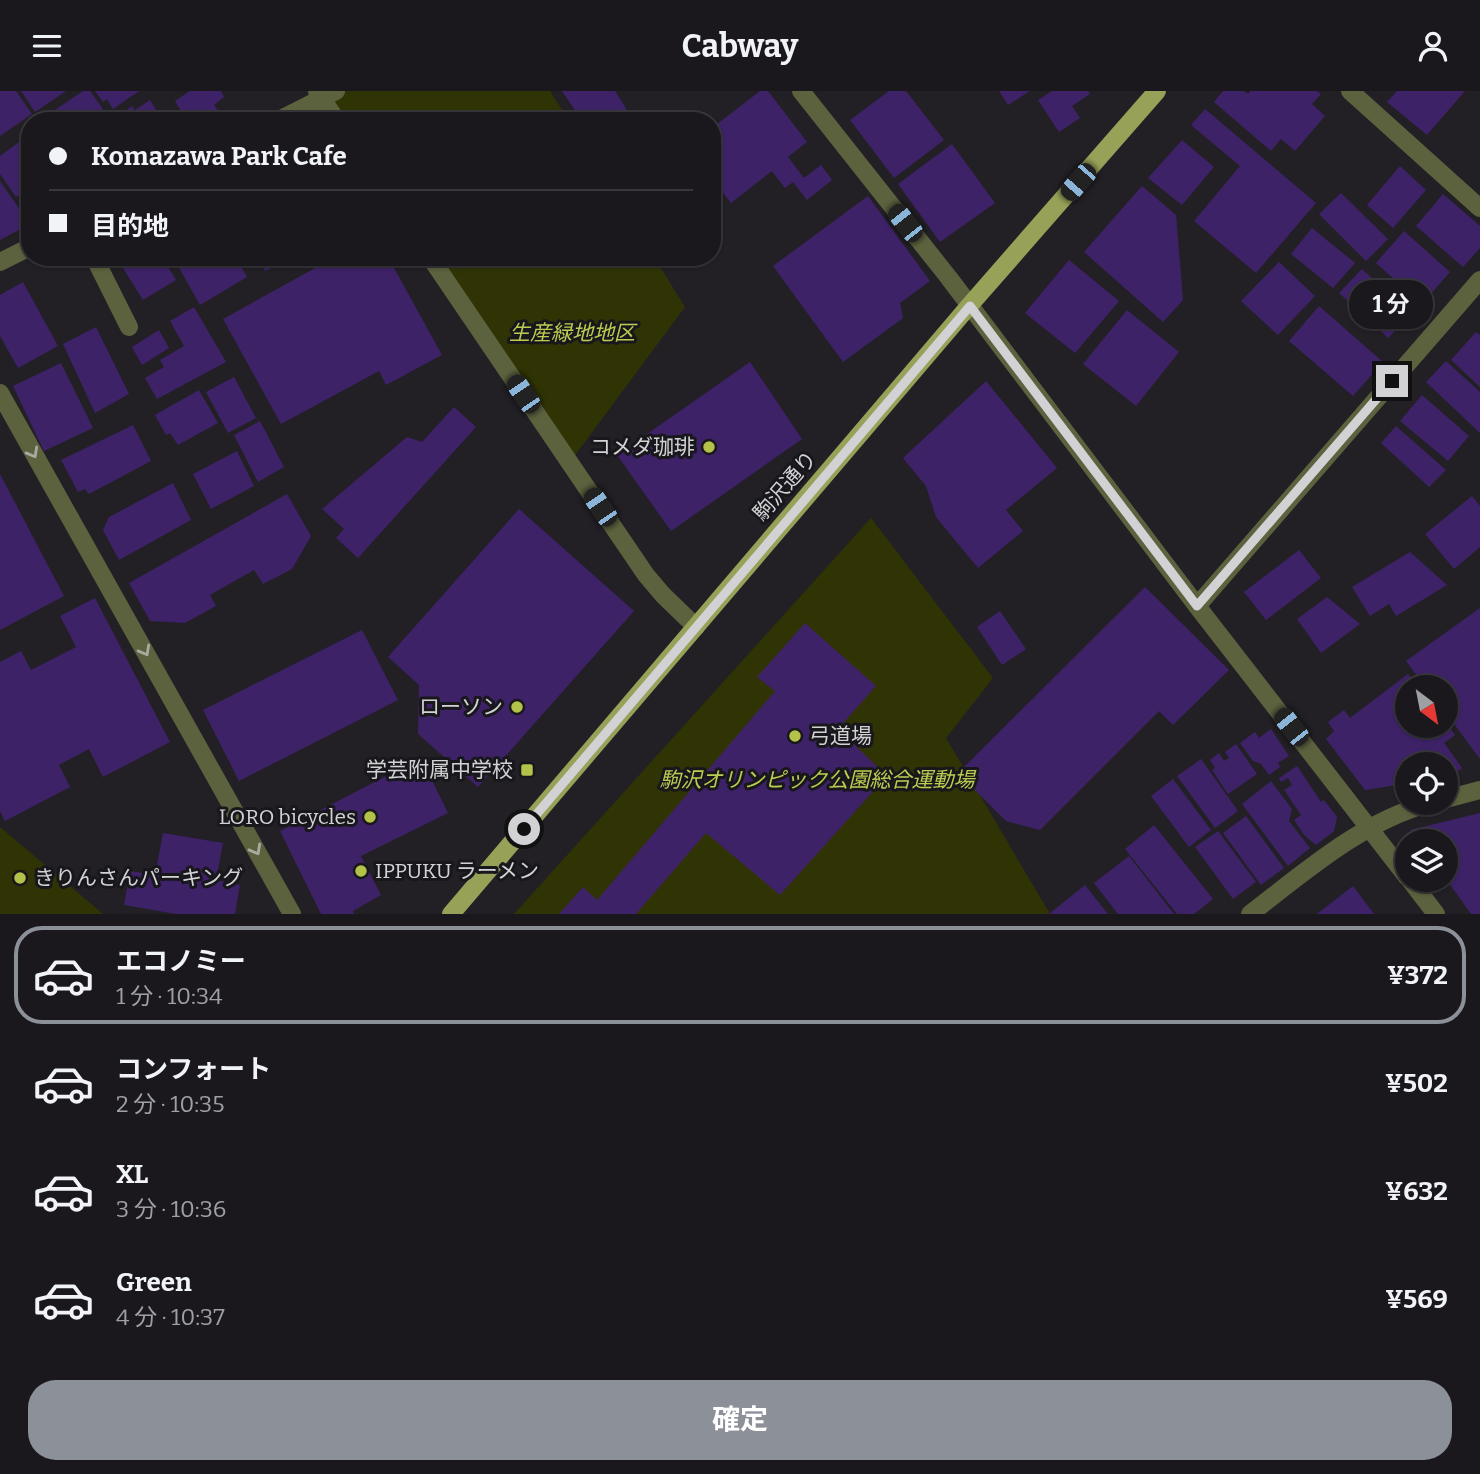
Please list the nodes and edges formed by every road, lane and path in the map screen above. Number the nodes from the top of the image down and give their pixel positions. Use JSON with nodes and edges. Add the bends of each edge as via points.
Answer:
{"nodes":[{"id":1,"x":801,"y":91,"type":"edge"},
{"id":2,"x":1157,"y":91,"type":"edge"},
{"id":3,"x":1350,"y":91,"type":"edge"},
{"id":4,"x":325,"y":93,"type":"edge"},
{"id":5,"x":292,"y":112,"type":"edge"},
{"id":6,"x":333,"y":112,"type":"edge"},
{"id":7,"x":1480,"y":208,"type":"edge"},
{"id":8,"x":21,"y":252,"type":"edge"},
{"id":9,"x":0,"y":262,"type":"edge"},
{"id":10,"x":98,"y":266,"type":"edge"},
{"id":11,"x":436,"y":266,"type":"edge"},
{"id":12,"x":1480,"y":280,"type":"edge"},
{"id":13,"x":970,"y":306,"type":"junction"},
{"id":14,"x":129,"y":327,"type":"dead end"},
{"id":15,"x":0,"y":393,"type":"edge"},
{"id":16,"x":1197,"y":606,"type":"junction"},
{"id":17,"x":696,"y":627,"type":"junction"},
{"id":18,"x":1480,"y":790,"type":"edge"},
{"id":19,"x":1458,"y":796,"type":"edge"},
{"id":20,"x":1401,"y":815,"type":"edge"},
{"id":21,"x":1369,"y":828,"type":"junction"},
{"id":22,"x":1395,"y":862,"type":"edge"},
{"id":23,"x":1418,"y":892,"type":"edge"},
{"id":24,"x":292,"y":914,"type":"edge"},
{"id":25,"x":451,"y":914,"type":"edge"},
{"id":26,"x":1250,"y":914,"type":"edge"},
{"id":27,"x":1436,"y":914,"type":"edge"}],
"edges":[{"from":1,"to":13,"type":"street"},
{"from":2,"to":13,"type":"main road","name":"駒沢通り"},
{"from":3,"to":7,"type":"street"},
{"from":4,"to":5,"type":"street"},
{"from":4,"to":6,"type":"street"},
{"from":8,"to":9,"type":"street"},
{"from":10,"to":14,"type":"street"},
{"from":11,"to":17,"type":"street","via":[[646,575]]},
{"from":12,"to":16,"type":"street"},
{"from":13,"to":16,"type":"street"},
{"from":13,"to":17,"type":"main road","name":"駒沢通り"},
{"from":15,"to":24,"type":"street","one_way":true},
{"from":16,"to":21,"type":"street"},
{"from":17,"to":25,"type":"main road","name":"駒沢通り"},
{"from":18,"to":19,"type":"street"},
{"from":20,"to":21,"type":"street"},
{"from":21,"to":22,"type":"street"},
{"from":21,"to":26,"type":"street","via":[[1342,843]]},
{"from":23,"to":27,"type":"street"}]}
